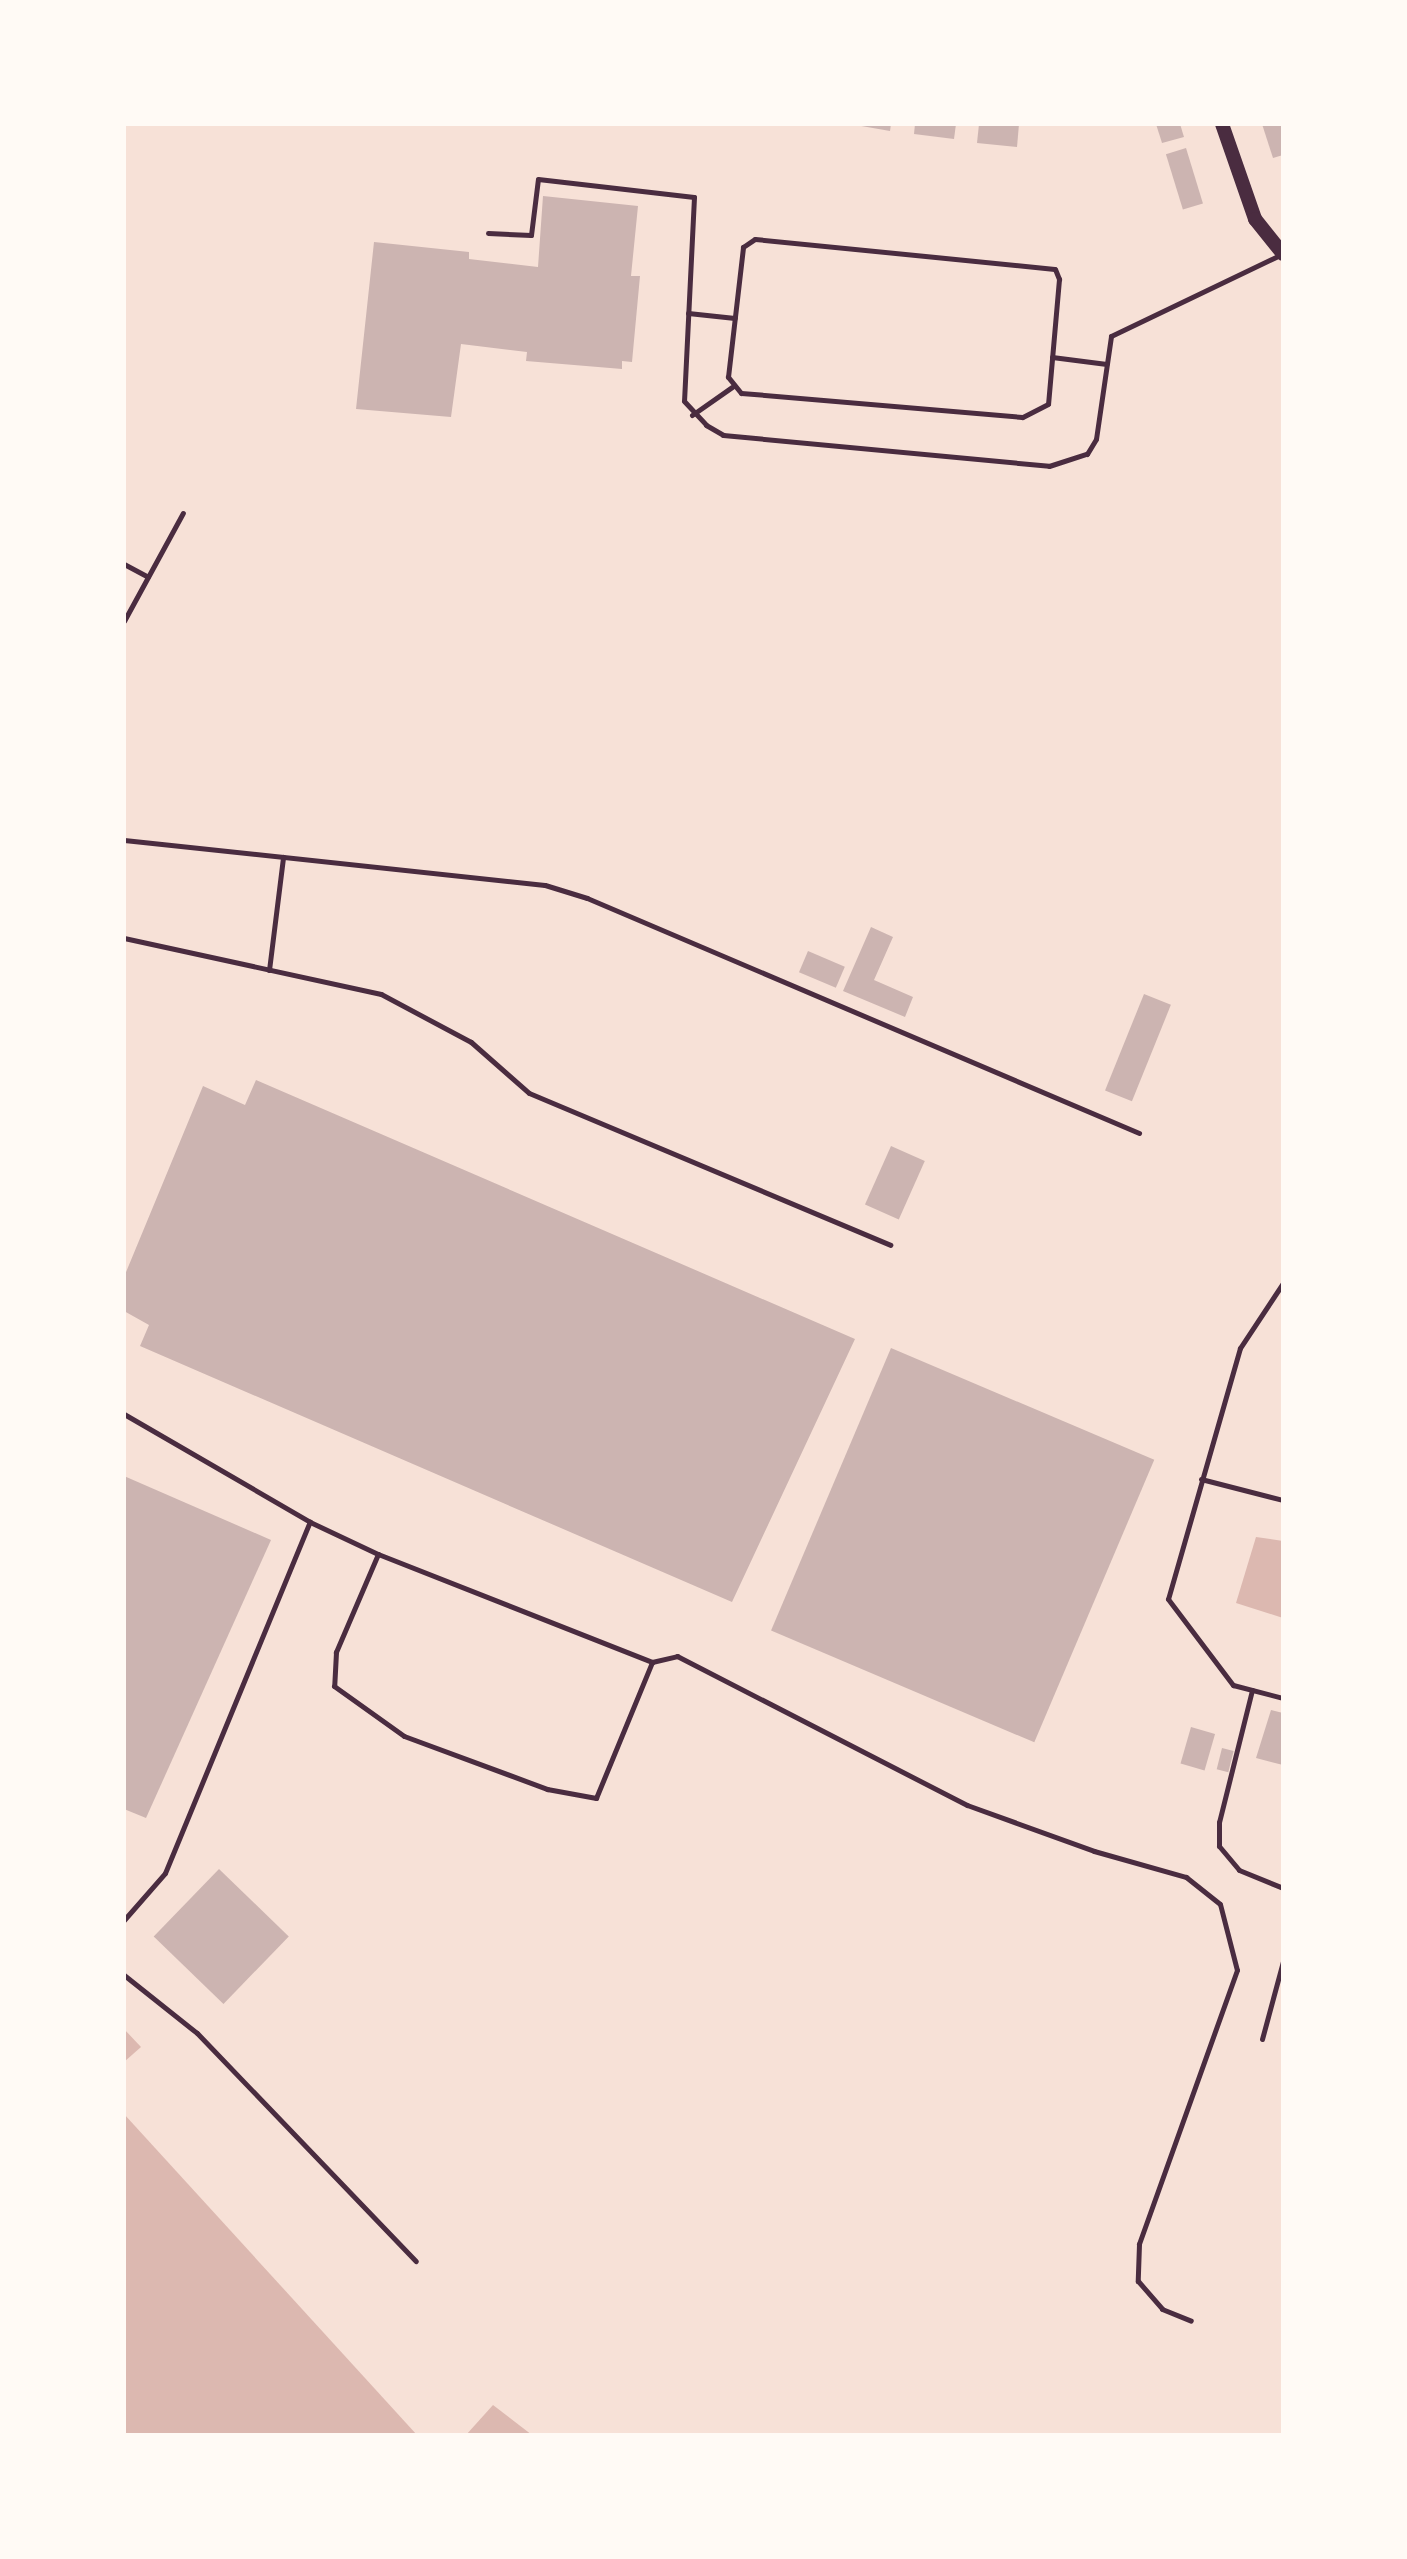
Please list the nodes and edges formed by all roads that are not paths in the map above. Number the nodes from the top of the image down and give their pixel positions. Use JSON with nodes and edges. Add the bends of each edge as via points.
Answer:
{"nodes":[{"id":1,"x":1222,"y":124,"type":"edge"},
{"id":2,"x":488,"y":233,"type":"dead end"},
{"id":3,"x":1283,"y":254,"type":"edge"},
{"id":4,"x":688,"y":313,"type":"junction"},
{"id":5,"x":735,"y":318,"type":"junction"},
{"id":6,"x":1052,"y":357,"type":"junction"},
{"id":7,"x":1107,"y":364,"type":"junction"},
{"id":8,"x":732,"y":387,"type":"junction"},
{"id":9,"x":692,"y":415,"type":"junction"},
{"id":10,"x":183,"y":513,"type":"dead end"},
{"id":11,"x":124,"y":564,"type":"edge"},
{"id":12,"x":148,"y":577,"type":"junction"},
{"id":13,"x":124,"y":621,"type":"edge"},
{"id":14,"x":124,"y":840,"type":"edge"},
{"id":15,"x":283,"y":857,"type":"junction"},
{"id":16,"x":124,"y":938,"type":"edge"},
{"id":17,"x":269,"y":970,"type":"junction"},
{"id":18,"x":1139,"y":1133,"type":"dead end"},
{"id":19,"x":890,"y":1245,"type":"dead end"},
{"id":20,"x":1283,"y":1283,"type":"edge"},
{"id":21,"x":124,"y":1414,"type":"edge"},
{"id":22,"x":1201,"y":1479,"type":"junction"},
{"id":23,"x":1283,"y":1500,"type":"edge"},
{"id":24,"x":310,"y":1522,"type":"junction"},
{"id":25,"x":378,"y":1554,"type":"junction"},
{"id":26,"x":652,"y":1662,"type":"junction"},
{"id":27,"x":1252,"y":1690,"type":"junction"},
{"id":28,"x":1283,"y":1698,"type":"edge"},
{"id":29,"x":1283,"y":1888,"type":"edge"},
{"id":30,"x":124,"y":1920,"type":"edge"},
{"id":31,"x":1283,"y":1961,"type":"edge"},
{"id":32,"x":124,"y":1975,"type":"edge"},
{"id":33,"x":1262,"y":2039,"type":"dead end"},
{"id":34,"x":416,"y":2261,"type":"dead end"},
{"id":35,"x":1191,"y":2321,"type":"dead end"}],
"edges":[{"from":1,"to":3,"type":"street","via":[[1255,219]]},
{"from":2,"to":4,"type":"lane","via":[[531,235],[538,179],[694,197]]},
{"from":3,"to":7,"type":"lane","via":[[1120,329],[1111,336]]},
{"from":4,"to":5,"type":"lane"},
{"from":4,"to":9,"type":"lane","via":[[684,401]]},
{"from":5,"to":6,"type":"lane","via":[[743,247],[755,239],[1043,265],[1055,269],[1059,279]]},
{"from":5,"to":8,"type":"lane","via":[[728,377]]},
{"from":6,"to":7,"type":"lane"},
{"from":6,"to":8,"type":"lane","via":[[1048,404],[1022,417],[741,393]]},
{"from":7,"to":9,"type":"lane","via":[[1096,439],[1087,454],[1049,466],[723,435]]},
{"from":8,"to":9,"type":"lane"},
{"from":10,"to":12,"type":"lane"},
{"from":11,"to":12,"type":"lane"},
{"from":12,"to":13,"type":"lane"},
{"from":14,"to":15,"type":"lane"},
{"from":15,"to":17,"type":"lane"},
{"from":15,"to":18,"type":"lane","via":[[545,885],[587,898]]},
{"from":16,"to":17,"type":"lane"},
{"from":17,"to":19,"type":"lane","via":[[381,994],[471,1042],[529,1093]]},
{"from":20,"to":22,"type":"lane","via":[[1240,1348]]},
{"from":21,"to":24,"type":"lane"},
{"from":22,"to":23,"type":"lane"},
{"from":22,"to":27,"type":"lane","via":[[1168,1599],[1233,1685]]},
{"from":24,"to":25,"type":"lane"},
{"from":24,"to":30,"type":"lane","via":[[165,1873]]},
{"from":25,"to":26,"type":"lane"},
{"from":25,"to":26,"type":"lane","via":[[336,1652],[334,1686],[404,1736],[547,1789],[596,1798]]},
{"from":26,"to":35,"type":"lane","via":[[677,1656],[967,1805],[1094,1851],[1186,1877],[1220,1904],[1237,1970],[1139,2244],[1138,2281],[1162,2309]]},
{"from":27,"to":28,"type":"lane"},
{"from":27,"to":29,"type":"lane","via":[[1219,1822],[1219,1846],[1239,1870]]},
{"from":31,"to":33,"type":"lane"},
{"from":32,"to":34,"type":"lane","via":[[197,2033]]}]}
